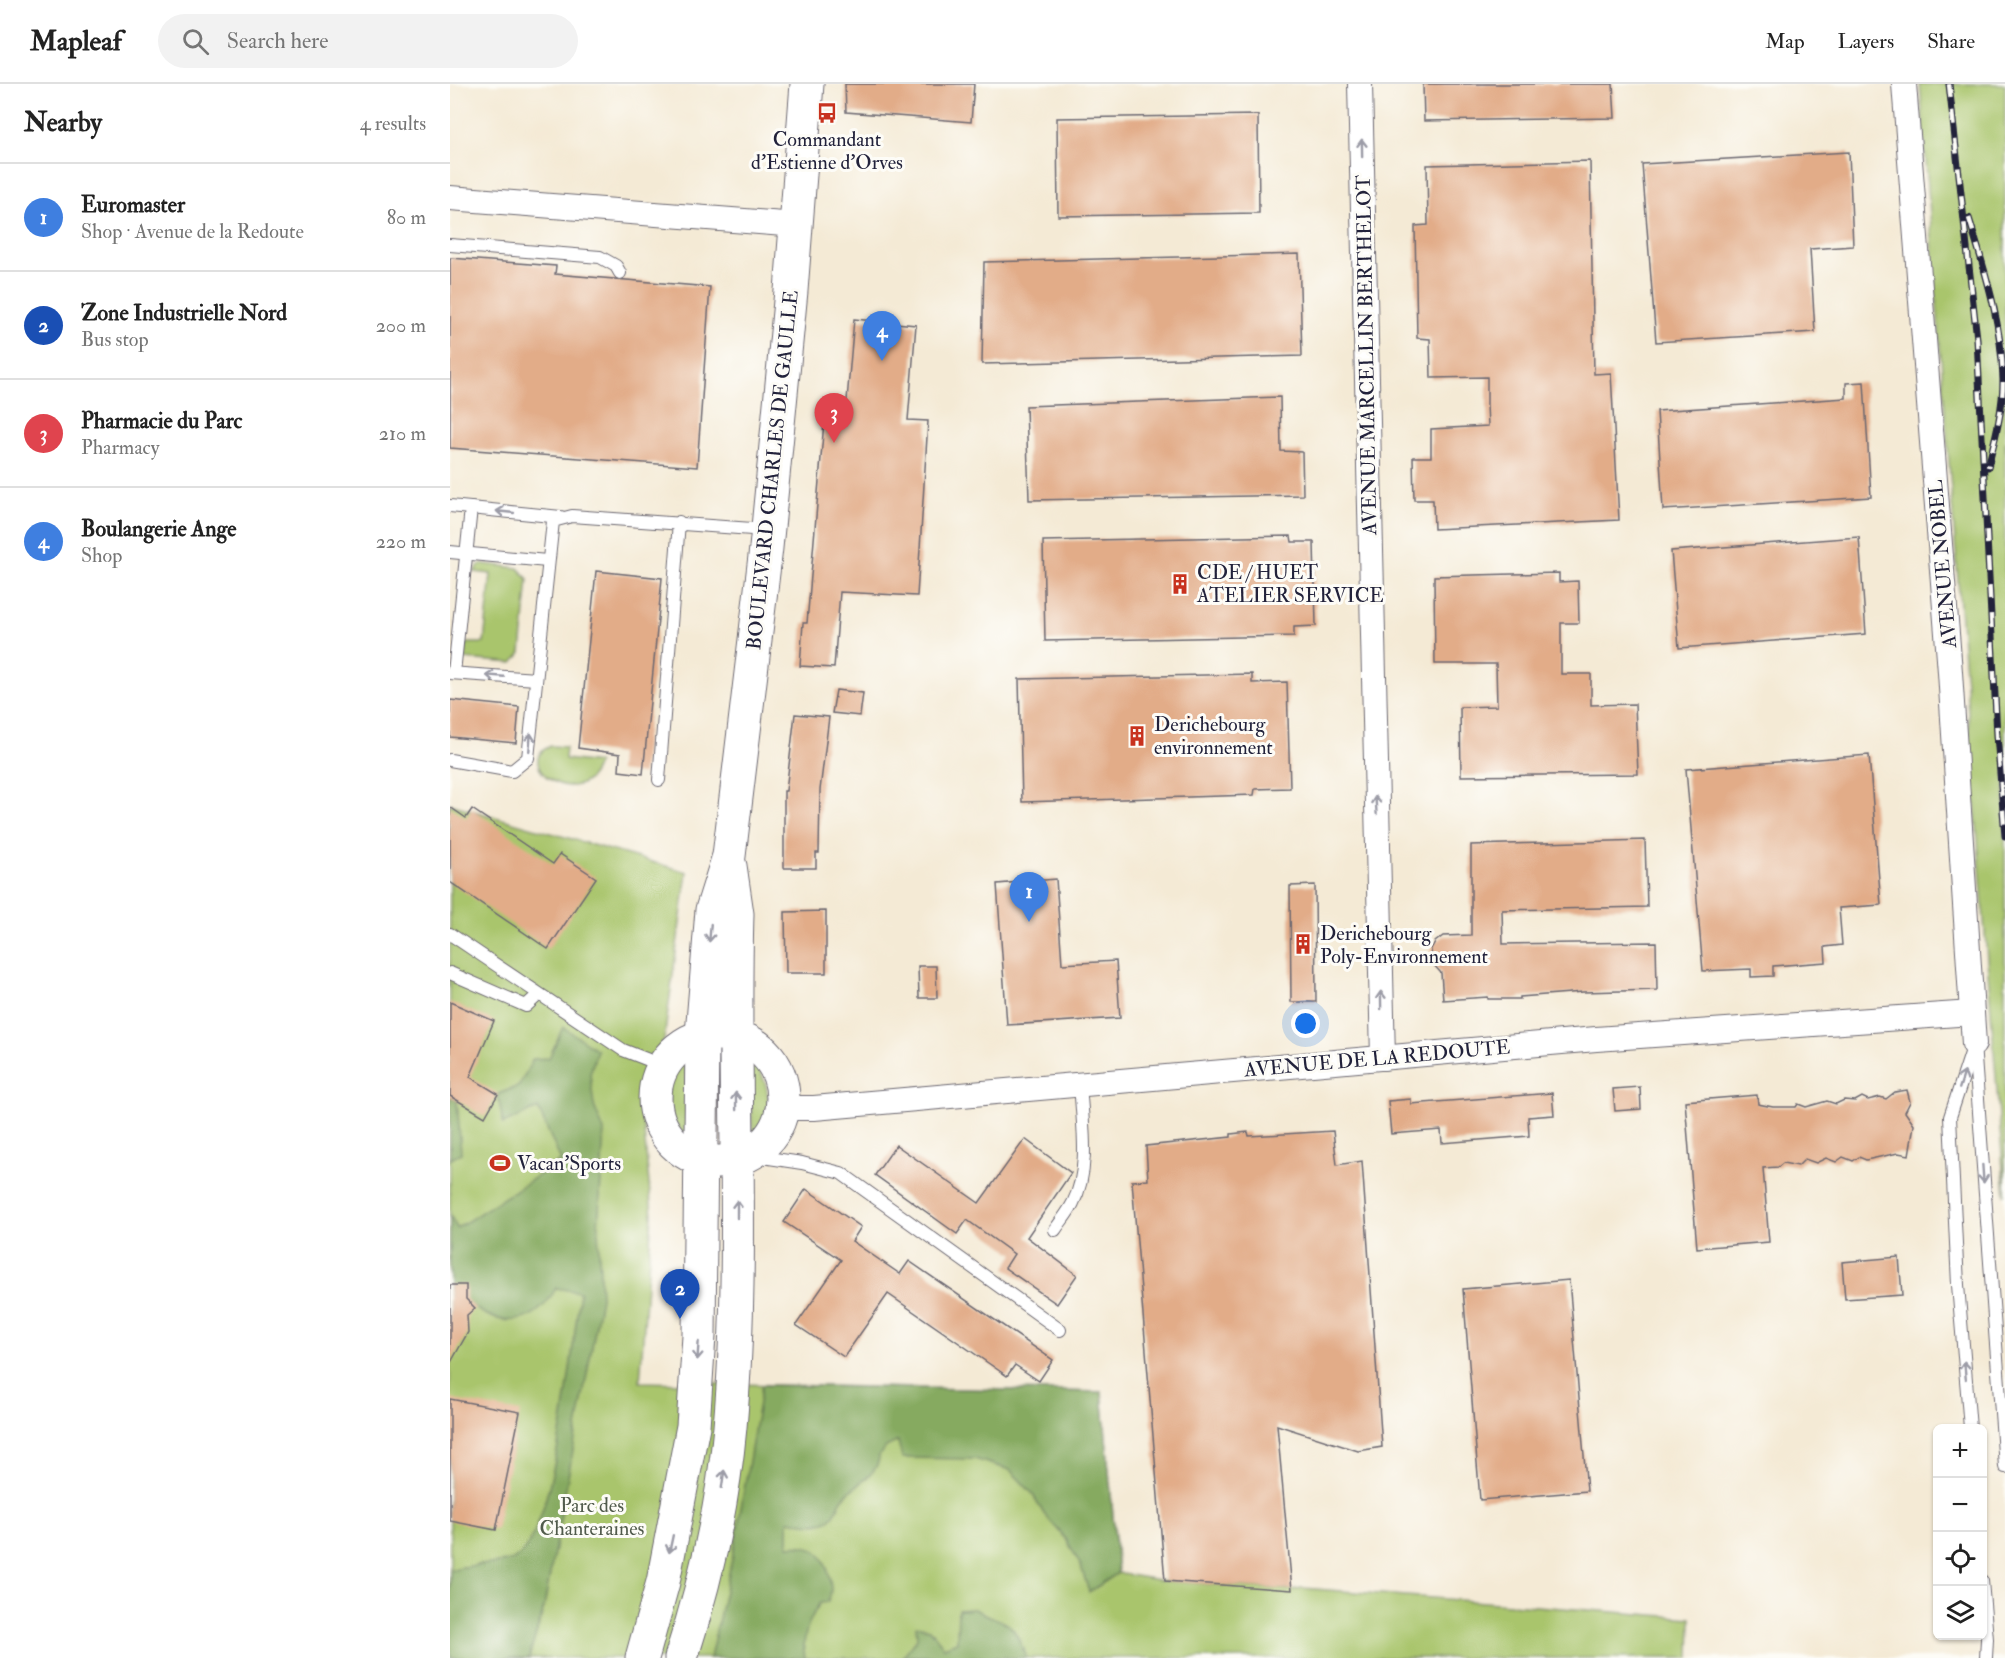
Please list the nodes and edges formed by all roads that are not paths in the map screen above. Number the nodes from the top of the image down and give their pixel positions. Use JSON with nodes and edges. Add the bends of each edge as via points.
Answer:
{"nodes":[{"id":1,"x":807,"y":84,"type":"edge"},
{"id":2,"x":1360,"y":84,"type":"edge"},
{"id":3,"x":1904,"y":84,"type":"edge"},
{"id":4,"x":450,"y":198,"type":"edge"},
{"id":5,"x":797,"y":225,"type":"junction"},
{"id":6,"x":450,"y":245,"type":"edge"},
{"id":7,"x":620,"y":273,"type":"dead end"},
{"id":8,"x":450,"y":506,"type":"edge"},
{"id":9,"x":471,"y":508,"type":"junction"},
{"id":10,"x":561,"y":517,"type":"junction"},
{"id":11,"x":679,"y":522,"type":"junction"},
{"id":12,"x":768,"y":530,"type":"junction"},
{"id":13,"x":450,"y":552,"type":"edge"},
{"id":14,"x":465,"y":553,"type":"junction"},
{"id":15,"x":547,"y":561,"type":"junction"},
{"id":16,"x":452,"y":673,"type":"edge"},
{"id":17,"x":536,"y":680,"type":"junction"},
{"id":18,"x":450,"y":760,"type":"edge"},
{"id":19,"x":659,"y":780,"type":"dead end"},
{"id":20,"x":729,"y":856,"type":"junction"},
{"id":21,"x":450,"y":934,"type":"edge"},
{"id":22,"x":450,"y":974,"type":"edge"},
{"id":23,"x":538,"y":995,"type":"junction"},
{"id":24,"x":1972,"y":1013,"type":"junction"},
{"id":25,"x":702,"y":1035,"type":"junction"},
{"id":26,"x":735,"y":1035,"type":"junction"},
{"id":27,"x":1974,"y":1044,"type":"junction"},
{"id":28,"x":1383,"y":1058,"type":"junction"},
{"id":29,"x":664,"y":1066,"type":"junction"},
{"id":30,"x":1080,"y":1083,"type":"junction"},
{"id":31,"x":783,"y":1108,"type":"junction"},
{"id":32,"x":742,"y":1157,"type":"junction"},
{"id":33,"x":702,"y":1159,"type":"junction"},
{"id":34,"x":1055,"y":1230,"type":"dead end"},
{"id":35,"x":1060,"y":1330,"type":"dead end"},
{"id":36,"x":1970,"y":1424,"type":"edge"},
{"id":37,"x":2005,"y":1467,"type":"edge"},
{"id":38,"x":1983,"y":1586,"type":"edge"},
{"id":39,"x":642,"y":1658,"type":"edge"},
{"id":40,"x":681,"y":1658,"type":"edge"},
{"id":41,"x":1986,"y":1658,"type":"edge"}],
"edges":[{"from":1,"to":5,"type":"main road","name":"BOULEVARD CHARLES DE GAULLE"},
{"from":28,"to":2,"type":"street","name":"AVENUE MARCELLIN BERTHELOT","one_way":true},
{"from":3,"to":24,"type":"street","name":"AVENUE NOBEL"},
{"from":4,"to":5,"type":"street"},
{"from":5,"to":12,"type":"main road","name":"BOULEVARD CHARLES DE GAULLE"},
{"from":6,"to":7,"type":"lane","via":[[600,257]]},
{"from":8,"to":9,"type":"lane"},
{"from":10,"to":9,"type":"lane","one_way":true},
{"from":9,"to":14,"type":"lane"},
{"from":10,"to":11,"type":"lane"},
{"from":10,"to":15,"type":"lane","via":[[550,528]]},
{"from":11,"to":12,"type":"lane"},
{"from":11,"to":19,"type":"lane"},
{"from":12,"to":20,"type":"main road","name":"BOULEVARD CHARLES DE GAULLE"},
{"from":13,"to":14,"type":"lane"},
{"from":14,"to":15,"type":"lane"},
{"from":14,"to":16,"type":"lane"},
{"from":15,"to":17,"type":"lane"},
{"from":17,"to":16,"type":"lane","one_way":true},
{"from":18,"to":17,"type":"lane","one_way":true,"via":[[512,771],[521,767],[528,759]]},
{"from":20,"to":25,"type":"main road","name":"BOULEVARD CHARLES DE GAULLE","one_way":true,"via":[[712,910]]},
{"from":20,"to":26,"type":"main road","name":"BOULEVARD CHARLES DE GAULLE","via":[[737,914]]},
{"from":21,"to":23,"type":"lane"},
{"from":22,"to":23,"type":"lane","via":[[526,1006]]},
{"from":23,"to":29,"type":"lane","via":[[622,1050]]},
{"from":24,"to":27,"type":"street","name":"AVENUE NOBEL"},
{"from":24,"to":28,"type":"street","name":"AVENUE DE LA REDOUTE"},
{"from":25,"to":26,"type":"main road"},
{"from":25,"to":29,"type":"main road","via":[[674,1052]]},
{"from":25,"to":33,"type":"main road","name":"BOULEVARD CHARLES DE GAULLE"},
{"from":26,"to":31,"type":"main road","via":[[767,1056],[778,1074]]},
{"from":32,"to":26,"type":"main road","name":"BOULEVARD CHARLES DE GAULLE","one_way":true},
{"from":36,"to":27,"type":"lane","one_way":true,"via":[[1950,1117]]},
{"from":27,"to":37,"type":"lane","one_way":true},
{"from":28,"to":30,"type":"street","name":"AVENUE DE LA REDOUTE"},
{"from":29,"to":33,"type":"main road","via":[[655,1091],[662,1128],[677,1146]]},
{"from":30,"to":31,"type":"street","name":"AVENUE DE LA REDOUTE"},
{"from":30,"to":34,"type":"lane","via":[[1084,1149],[1079,1187]]},
{"from":31,"to":32,"type":"main road","via":[[763,1144]]},
{"from":32,"to":33,"type":"main road","via":[[717,1162]]},
{"from":32,"to":35,"type":"lane","via":[[802,1163],[841,1173]]},
{"from":40,"to":32,"type":"main road","name":"BOULEVARD CHARLES DE GAULLE","one_way":true,"via":[[720,1500],[730,1429]]},
{"from":33,"to":39,"type":"main road","name":"BOULEVARD CHARLES DE GAULLE","one_way":true,"via":[[693,1426],[663,1582]]},
{"from":38,"to":41,"type":"lane"}]}
